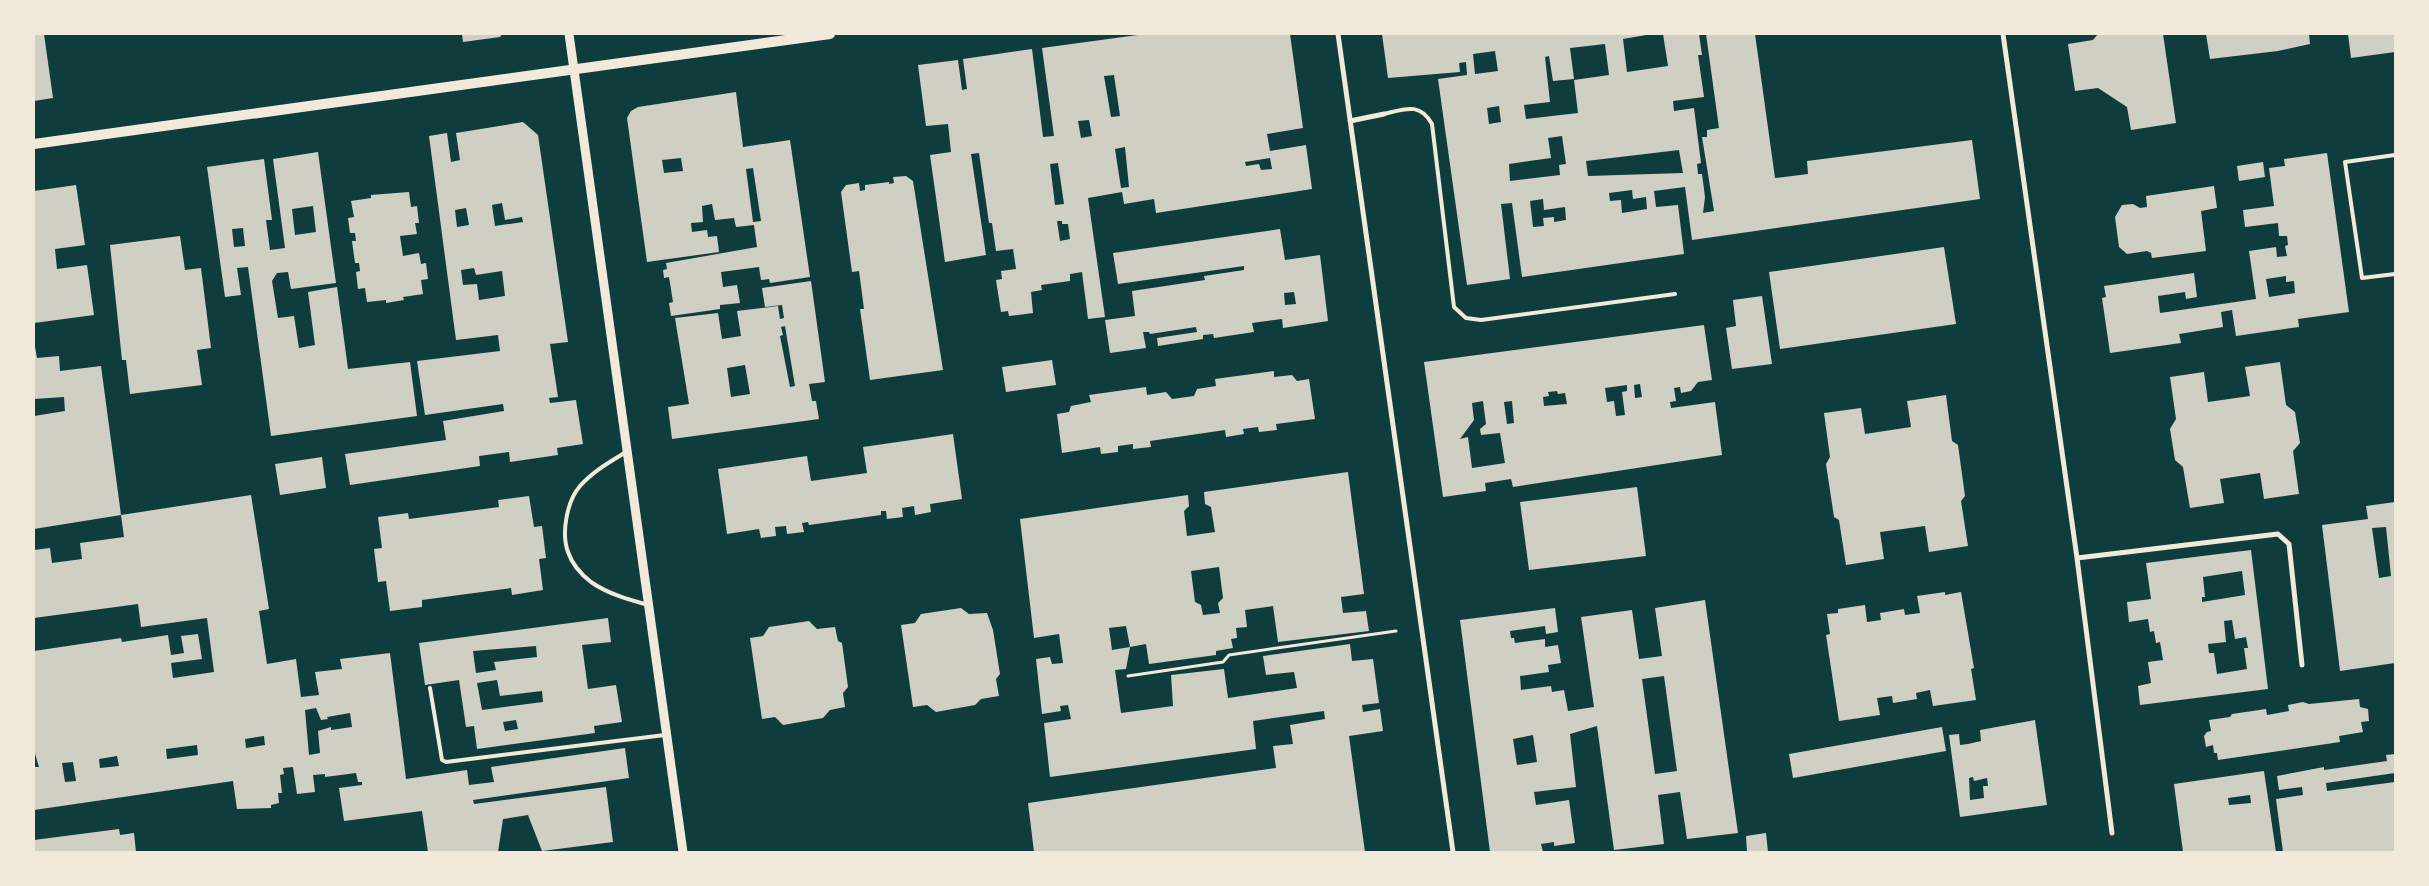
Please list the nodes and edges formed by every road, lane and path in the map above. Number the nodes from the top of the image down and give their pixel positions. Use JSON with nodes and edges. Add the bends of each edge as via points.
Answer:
{"nodes":[{"id":1,"x":569,"y":34,"type":"edge"},
{"id":2,"x":830,"y":34,"type":"edge"},
{"id":3,"x":1338,"y":34,"type":"edge"},
{"id":4,"x":2002,"y":34,"type":"edge"},
{"id":5,"x":573,"y":70,"type":"junction"},
{"id":6,"x":1384,"y":114,"type":"joint"},
{"id":7,"x":1350,"y":121,"type":"junction"},
{"id":8,"x":34,"y":144,"type":"edge"},
{"id":9,"x":2395,"y":155,"type":"edge"},
{"id":10,"x":2395,"y":274,"type":"edge"},
{"id":11,"x":1675,"y":294,"type":"dead end"},
{"id":12,"x":627,"y":452,"type":"junction"},
{"id":13,"x":2077,"y":558,"type":"junction"},
{"id":14,"x":648,"y":606,"type":"junction"},
{"id":15,"x":1396,"y":631,"type":"dead end"},
{"id":16,"x":2302,"y":666,"type":"dead end"},
{"id":17,"x":1128,"y":676,"type":"dead end"},
{"id":18,"x":430,"y":688,"type":"dead end"},
{"id":19,"x":666,"y":734,"type":"junction"},
{"id":20,"x":2112,"y":833,"type":"dead end"},
{"id":21,"x":682,"y":852,"type":"edge"},
{"id":22,"x":1453,"y":852,"type":"edge"}],
"edges":[{"from":1,"to":5,"type":"street"},
{"from":2,"to":5,"type":"main road"},
{"from":3,"to":7,"type":"street"},
{"from":4,"to":13,"type":"street"},
{"from":5,"to":8,"type":"main road"},
{"from":5,"to":12,"type":"street"},
{"from":6,"to":7,"type":"street"},
{"from":6,"to":11,"type":"lane","via":[[1409,108],[1427,115],[1432,124],[1454,307],[1466,318],[1481,320]]},
{"from":7,"to":22,"type":"street"},
{"from":9,"to":10,"type":"lane","via":[[2346,162],[2362,278]]},
{"from":12,"to":14,"type":"street"},
{"from":12,"to":14,"type":"lane","via":[[596,471],[578,488],[568,510],[565,531],[568,552],[578,570],[614,594]]},
{"from":13,"to":16,"type":"street","via":[[2278,534],[2289,544]]},
{"from":13,"to":20,"type":"street"},
{"from":14,"to":19,"type":"street"},
{"from":15,"to":17,"type":"path","via":[[1228,654],[1223,662]]},
{"from":18,"to":19,"type":"lane","via":[[442,760],[446,762]]},
{"from":19,"to":21,"type":"street"}]}
